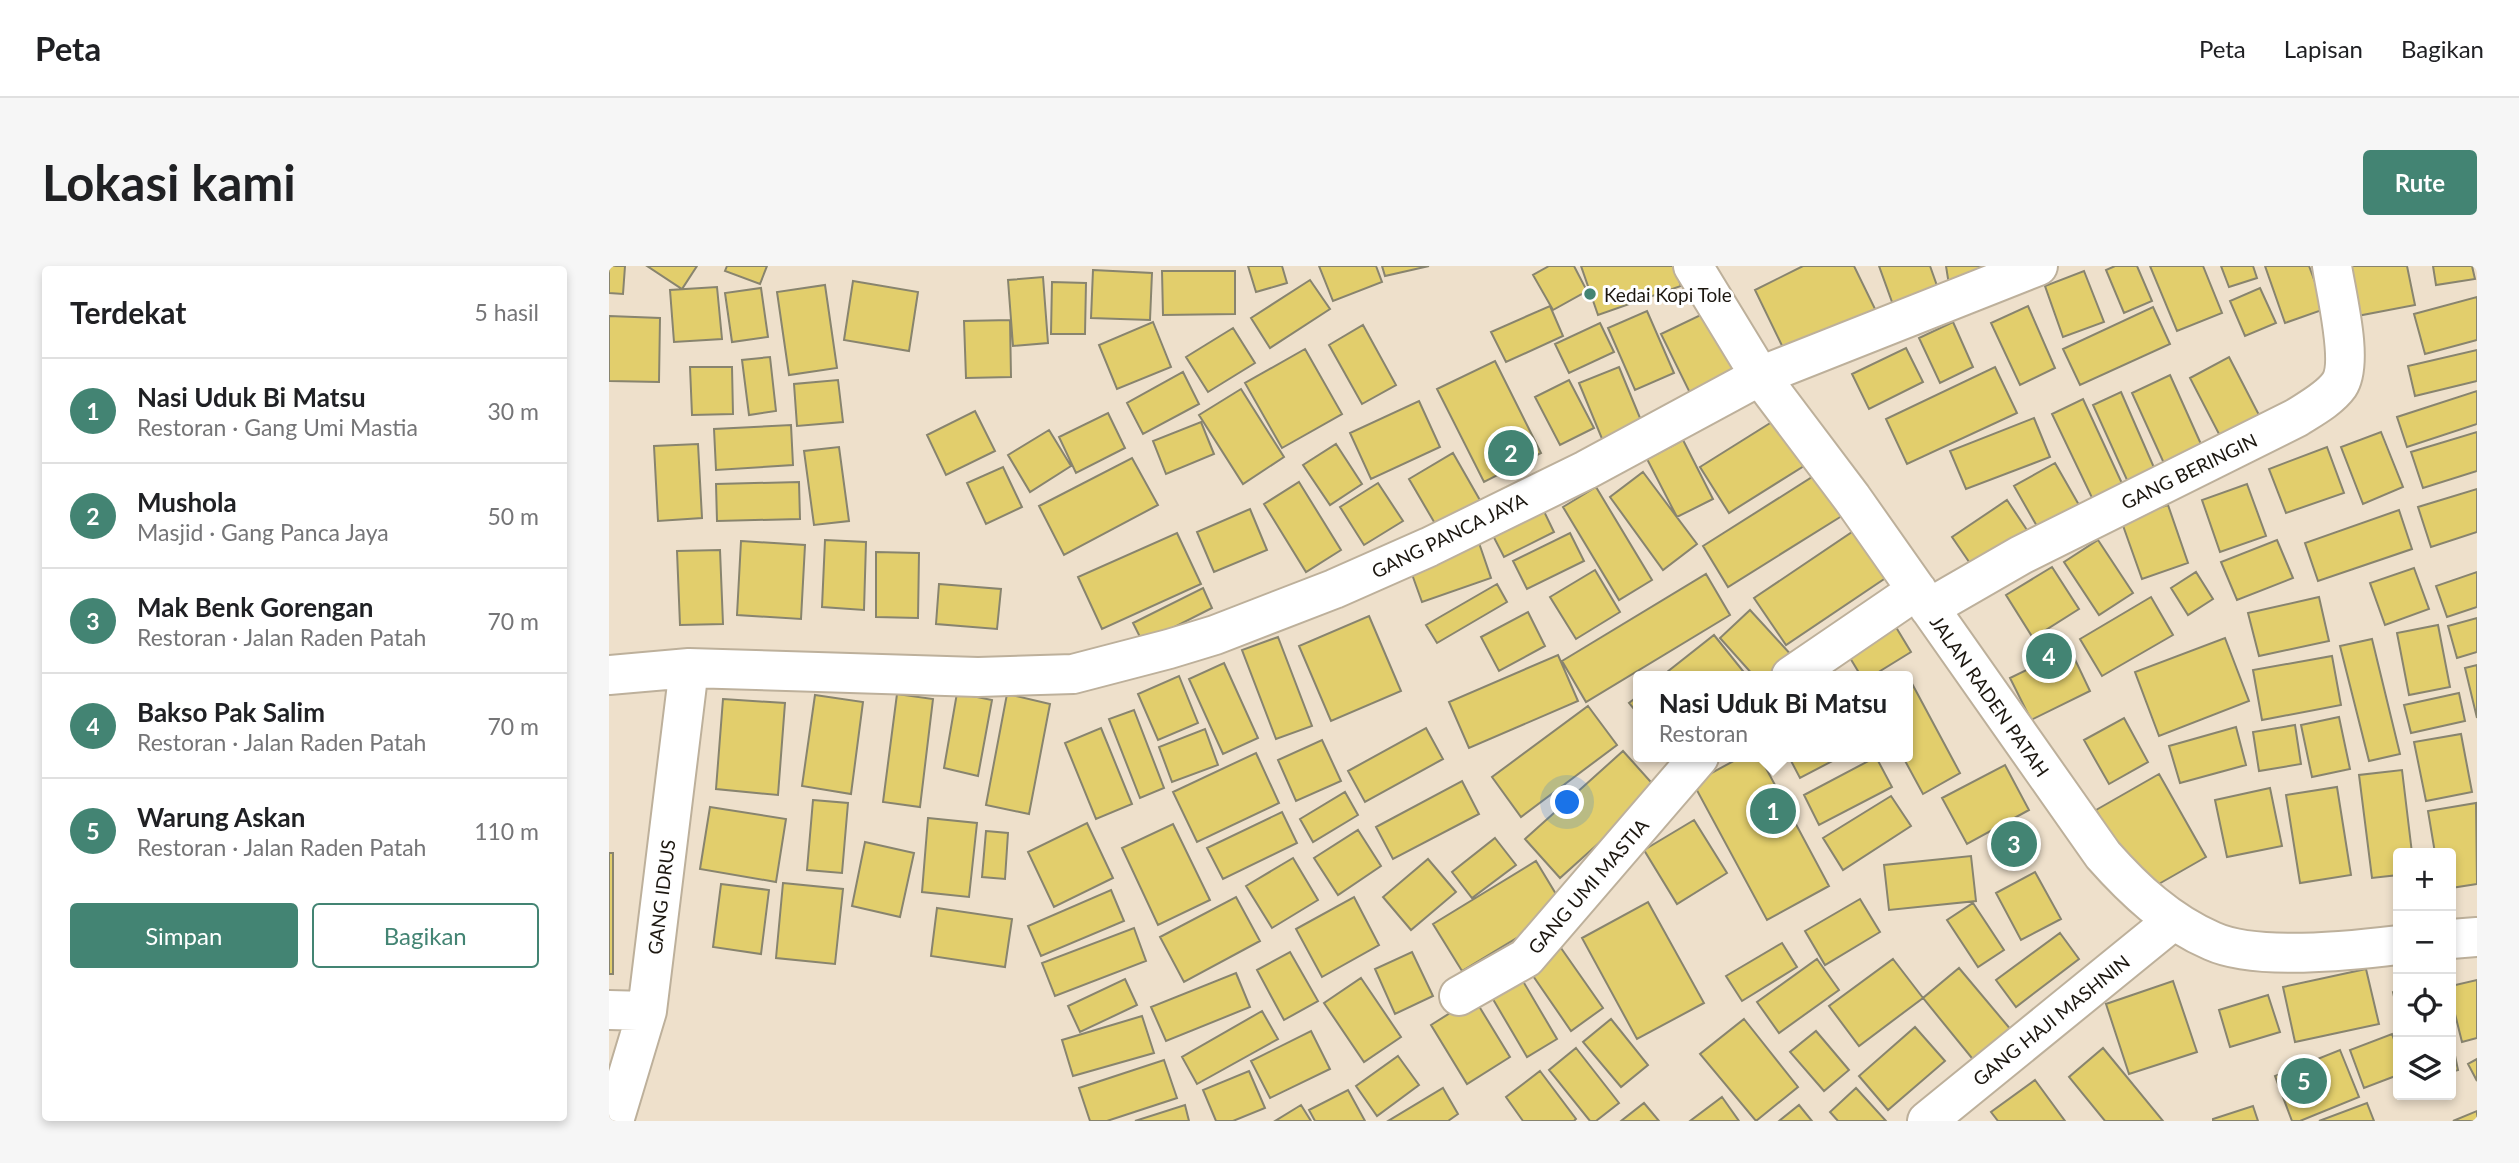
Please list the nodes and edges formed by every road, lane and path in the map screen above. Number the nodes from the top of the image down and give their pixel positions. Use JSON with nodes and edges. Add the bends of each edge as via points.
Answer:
{"nodes":[{"id":1,"x":1693,"y":266,"type":"edge"},
{"id":2,"x":2038,"y":266,"type":"edge"},
{"id":3,"x":2332,"y":266,"type":"edge"},
{"id":4,"x":1761,"y":376,"type":"junction"},
{"id":5,"x":1923,"y":599,"type":"junction"},
{"id":6,"x":689,"y":668,"type":"junction"},
{"id":7,"x":1799,"y":671,"type":"edge"},
{"id":8,"x":609,"y":675,"type":"edge"},
{"id":9,"x":1695,"y":762,"type":"edge"},
{"id":10,"x":2174,"y":920,"type":"junction"},
{"id":11,"x":2477,"y":937,"type":"edge"},
{"id":12,"x":2456,"y":939,"type":"edge"},
{"id":13,"x":2393,"y":946,"type":"edge"},
{"id":14,"x":1459,"y":996,"type":"dead end"},
{"id":15,"x":609,"y":1010,"type":"edge"},
{"id":16,"x":647,"y":1011,"type":"junction"},
{"id":17,"x":614,"y":1121,"type":"edge"},
{"id":18,"x":1927,"y":1121,"type":"edge"}],
"edges":[{"from":1,"to":4,"type":"street","name":"JALAN RADEN PATAH"},
{"from":2,"to":4,"type":"street","name":"GANG PANCA JAYA"},
{"from":3,"to":5,"type":"street","name":"GANG BERINGIN","via":[[2346,356],[2340,384],[2322,401],[2021,555]]},
{"from":4,"to":5,"type":"street","name":"JALAN RADEN PATAH"},
{"from":4,"to":6,"type":"street","name":"GANG PANCA JAYA","via":[[1429,547],[1215,635],[1124,661],[1073,674],[978,677]]},
{"from":5,"to":7,"type":"street"},
{"from":5,"to":10,"type":"street","name":"JALAN RADEN PATAH","via":[[2103,855],[2137,892]]},
{"from":6,"to":8,"type":"street","name":"GANG PANCA JAYA"},
{"from":6,"to":16,"type":"street","name":"GANG IDRUS"},
{"from":9,"to":14,"type":"street","name":"GANG UMI MASTIA","via":[[1526,958]]},
{"from":10,"to":13,"type":"street","name":"JALAN RADEN PATAH","via":[[2213,942],[2255,953]]},
{"from":10,"to":18,"type":"street","name":"GANG HAJI MASHNIN"},
{"from":11,"to":12,"type":"street"},
{"from":15,"to":16,"type":"street"},
{"from":16,"to":17,"type":"street","name":"GANG IDRUS"}]}
